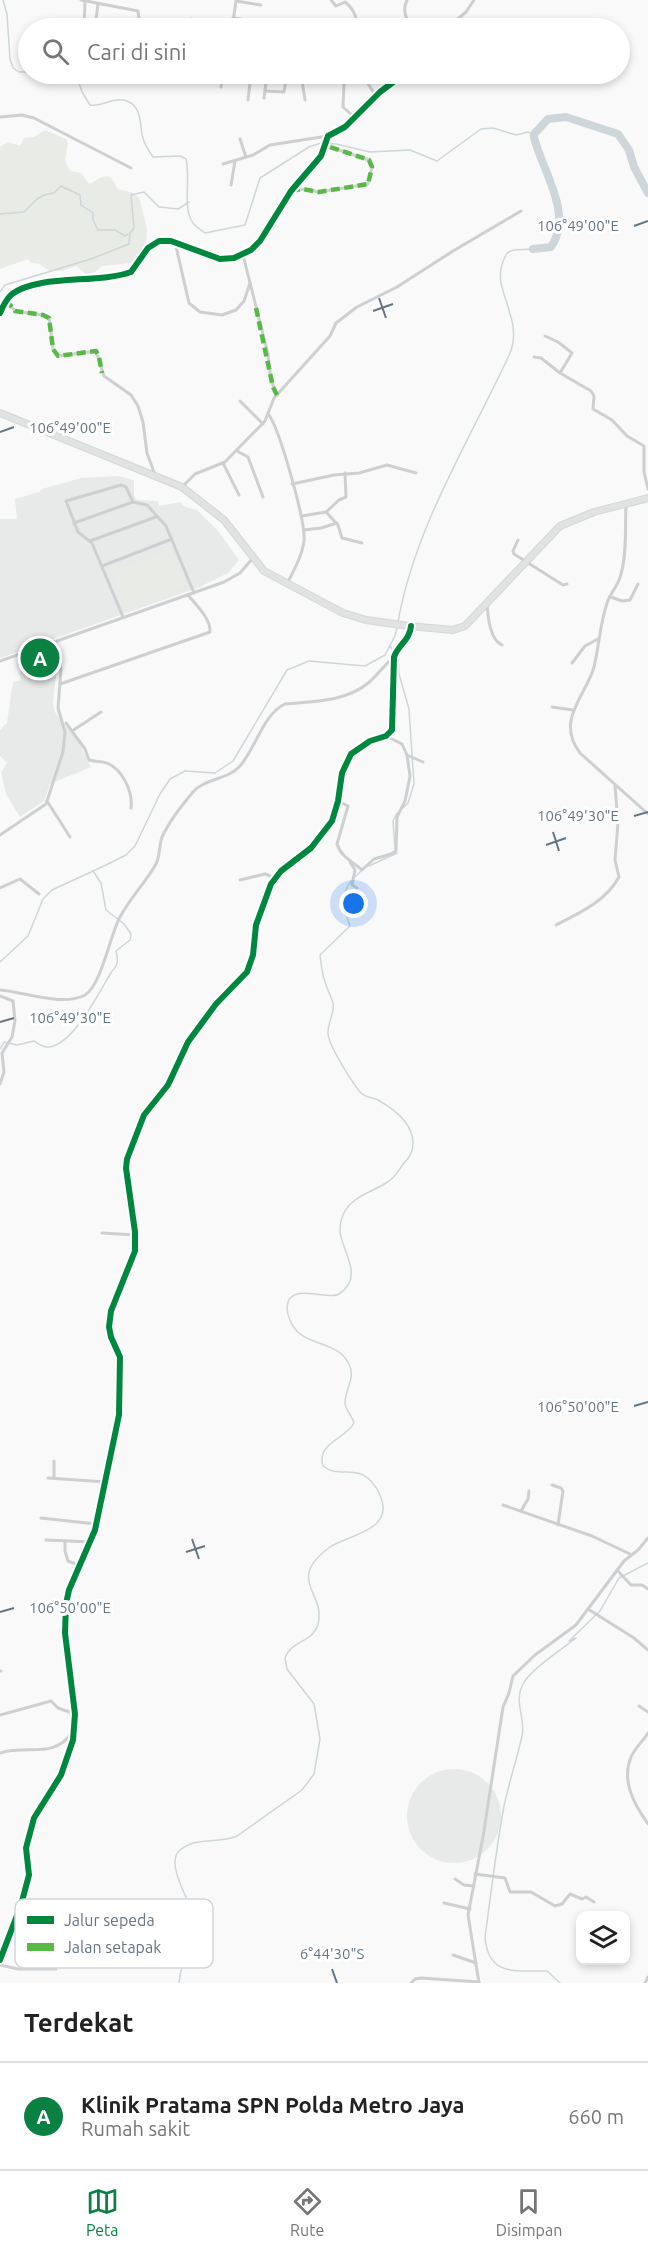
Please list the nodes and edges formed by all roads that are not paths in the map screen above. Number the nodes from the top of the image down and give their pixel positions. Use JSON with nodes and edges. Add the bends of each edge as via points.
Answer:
{"nodes":[{"id":1,"x":331,"y":0,"type":"edge"},
{"id":2,"x":407,"y":0,"type":"edge"},
{"id":3,"x":474,"y":0,"type":"edge"},
{"id":4,"x":83,"y":1,"type":"edge"},
{"id":5,"x":98,"y":4,"type":"junction"},
{"id":6,"x":261,"y":5,"type":"dead end"},
{"id":7,"x":84,"y":18,"type":"edge"},
{"id":8,"x":96,"y":18,"type":"edge"},
{"id":9,"x":139,"y":18,"type":"edge"},
{"id":10,"x":234,"y":18,"type":"edge"},
{"id":11,"x":356,"y":18,"type":"edge"},
{"id":12,"x":407,"y":18,"type":"edge"},
{"id":13,"x":459,"y":18,"type":"edge"},
{"id":14,"x":222,"y":84,"type":"edge"},
{"id":15,"x":250,"y":84,"type":"edge"},
{"id":16,"x":266,"y":84,"type":"edge"},
{"id":17,"x":285,"y":84,"type":"edge"},
{"id":18,"x":303,"y":84,"type":"edge"},
{"id":19,"x":344,"y":84,"type":"edge"},
{"id":20,"x":366,"y":84,"type":"edge"},
{"id":21,"x":391,"y":84,"type":"edge"},
{"id":22,"x":221,"y":87,"type":"dead end"},
{"id":23,"x":265,"y":91,"type":"junction"},
{"id":24,"x":376,"y":96,"type":"junction"},
{"id":25,"x":264,"y":98,"type":"dead end"},
{"id":26,"x":248,"y":100,"type":"dead end"},
{"id":27,"x":305,"y":100,"type":"dead end"},
{"id":28,"x":0,"y":117,"type":"edge"},
{"id":29,"x":354,"y":117,"type":"junction"},
{"id":30,"x":327,"y":137,"type":"junction"},
{"id":31,"x":240,"y":139,"type":"dead end"},
{"id":32,"x":324,"y":147,"type":"junction"},
{"id":33,"x":246,"y":157,"type":"junction"},
{"id":34,"x":235,"y":161,"type":"junction"},
{"id":35,"x":224,"y":164,"type":"dead end"},
{"id":36,"x":131,"y":168,"type":"dead end"},
{"id":37,"x":231,"y":185,"type":"dead end"},
{"id":38,"x":291,"y":191,"type":"junction"},
{"id":39,"x":521,"y":211,"type":"dead end"},
{"id":40,"x":175,"y":242,"type":"junction"},
{"id":41,"x":243,"y":255,"type":"junction"},
{"id":42,"x":250,"y":283,"type":"junction"},
{"id":43,"x":6,"y":300,"type":"junction"},
{"id":44,"x":0,"y":313,"type":"edge"},
{"id":45,"x":545,"y":336,"type":"dead end"},
{"id":46,"x":534,"y":357,"type":"dead end"},
{"id":47,"x":560,"y":373,"type":"junction"},
{"id":48,"x":277,"y":394,"type":"junction"},
{"id":49,"x":240,"y":401,"type":"dead end"},
{"id":50,"x":0,"y":413,"type":"edge"},
{"id":51,"x":269,"y":415,"type":"junction"},
{"id":52,"x":263,"y":424,"type":"junction"},
{"id":53,"x":237,"y":451,"type":"junction"},
{"id":54,"x":223,"y":463,"type":"junction"},
{"id":55,"x":345,"y":473,"type":"junction"},
{"id":56,"x":416,"y":473,"type":"dead end"},
{"id":57,"x":154,"y":475,"type":"junction"},
{"id":58,"x":292,"y":484,"type":"junction"},
{"id":59,"x":182,"y":487,"type":"junction"},
{"id":60,"x":648,"y":489,"type":"edge"},
{"id":61,"x":239,"y":495,"type":"dead end"},
{"id":62,"x":263,"y":497,"type":"dead end"},
{"id":63,"x":648,"y":498,"type":"edge"},
{"id":64,"x":133,"y":502,"type":"junction"},
{"id":65,"x":627,"y":503,"type":"junction"},
{"id":66,"x":326,"y":512,"type":"junction"},
{"id":67,"x":302,"y":516,"type":"junction"},
{"id":68,"x":156,"y":517,"type":"junction"},
{"id":69,"x":74,"y":523,"type":"junction"},
{"id":70,"x":337,"y":523,"type":"junction"},
{"id":71,"x":304,"y":530,"type":"junction"},
{"id":72,"x":172,"y":540,"type":"junction"},
{"id":73,"x":518,"y":540,"type":"dead end"},
{"id":74,"x":90,"y":541,"type":"junction"},
{"id":75,"x":362,"y":543,"type":"dead end"},
{"id":76,"x":253,"y":558,"type":"junction"},
{"id":77,"x":527,"y":562,"type":"junction"},
{"id":78,"x":102,"y":566,"type":"junction"},
{"id":79,"x":287,"y":584,"type":"junction"},
{"id":80,"x":567,"y":584,"type":"dead end"},
{"id":81,"x":638,"y":584,"type":"dead end"},
{"id":82,"x":194,"y":593,"type":"junction"},
{"id":83,"x":188,"y":595,"type":"junction"},
{"id":84,"x":610,"y":596,"type":"junction"},
{"id":85,"x":487,"y":605,"type":"junction"},
{"id":86,"x":123,"y":617,"type":"junction"},
{"id":87,"x":410,"y":626,"type":"junction"},
{"id":88,"x":598,"y":639,"type":"junction"},
{"id":89,"x":56,"y":642,"type":"junction"},
{"id":90,"x":502,"y":645,"type":"dead end"},
{"id":91,"x":394,"y":657,"type":"junction"},
{"id":92,"x":0,"y":661,"type":"edge"},
{"id":93,"x":572,"y":663,"type":"dead end"},
{"id":94,"x":60,"y":684,"type":"junction"},
{"id":95,"x":552,"y":707,"type":"dead end"},
{"id":96,"x":573,"y":710,"type":"junction"},
{"id":97,"x":101,"y":712,"type":"dead end"},
{"id":98,"x":63,"y":719,"type":"junction"},
{"id":99,"x":72,"y":731,"type":"junction"},
{"id":100,"x":386,"y":736,"type":"junction"},
{"id":101,"x":409,"y":756,"type":"junction"},
{"id":102,"x":423,"y":762,"type":"dead end"},
{"id":103,"x":615,"y":785,"type":"junction"},
{"id":104,"x":47,"y":801,"type":"junction"},
{"id":105,"x":338,"y":801,"type":"junction"},
{"id":106,"x":131,"y":808,"type":"dead end"},
{"id":107,"x":648,"y":814,"type":"edge"},
{"id":108,"x":0,"y":835,"type":"edge"},
{"id":109,"x":70,"y":837,"type":"dead end"},
{"id":110,"x":349,"y":861,"type":"junction"},
{"id":111,"x":275,"y":878,"type":"junction"},
{"id":112,"x":240,"y":880,"type":"dead end"},
{"id":113,"x":0,"y":888,"type":"edge"},
{"id":114,"x":357,"y":888,"type":"dead end"},
{"id":115,"x":39,"y":894,"type":"dead end"},
{"id":116,"x":556,"y":925,"type":"dead end"},
{"id":117,"x":0,"y":990,"type":"edge"},
{"id":118,"x":0,"y":996,"type":"edge"},
{"id":119,"x":0,"y":1084,"type":"edge"},
{"id":120,"x":102,"y":1233,"type":"dead end"},
{"id":121,"x":135,"y":1235,"type":"junction"},
{"id":122,"x":54,"y":1461,"type":"dead end"},
{"id":123,"x":48,"y":1478,"type":"dead end"},
{"id":124,"x":54,"y":1478,"type":"junction"},
{"id":125,"x":106,"y":1482,"type":"junction"},
{"id":126,"x":552,"y":1485,"type":"dead end"},
{"id":127,"x":529,"y":1491,"type":"dead end"},
{"id":128,"x":503,"y":1505,"type":"dead end"},
{"id":129,"x":521,"y":1511,"type":"junction"},
{"id":130,"x":40,"y":1518,"type":"dead end"},
{"id":131,"x":96,"y":1524,"type":"junction"},
{"id":132,"x":558,"y":1525,"type":"junction"},
{"id":133,"x":648,"y":1538,"type":"edge"},
{"id":134,"x":45,"y":1540,"type":"dead end"},
{"id":135,"x":66,"y":1540,"type":"junction"},
{"id":136,"x":91,"y":1542,"type":"junction"},
{"id":137,"x":630,"y":1554,"type":"junction"},
{"id":138,"x":80,"y":1566,"type":"junction"},
{"id":139,"x":616,"y":1570,"type":"junction"},
{"id":140,"x":648,"y":1589,"type":"edge"},
{"id":141,"x":588,"y":1608,"type":"junction"},
{"id":142,"x":648,"y":1650,"type":"edge"},
{"id":143,"x":639,"y":1706,"type":"dead end"},
{"id":144,"x":648,"y":1712,"type":"edge"},
{"id":145,"x":75,"y":1714,"type":"junction"},
{"id":146,"x":0,"y":1715,"type":"edge"},
{"id":147,"x":74,"y":1730,"type":"junction"},
{"id":148,"x":648,"y":1733,"type":"edge"},
{"id":149,"x":0,"y":1753,"type":"edge"},
{"id":150,"x":648,"y":1824,"type":"edge"},
{"id":151,"x":475,"y":1874,"type":"junction"},
{"id":152,"x":455,"y":1879,"type":"dead end"},
{"id":153,"x":474,"y":1886,"type":"junction"},
{"id":154,"x":23,"y":1899,"type":"edge"},
{"id":155,"x":594,"y":1902,"type":"dead end"},
{"id":156,"x":444,"y":1903,"type":"dead end"},
{"id":157,"x":470,"y":1909,"type":"junction"},
{"id":158,"x":15,"y":1921,"type":"edge"},
{"id":159,"x":453,"y":1955,"type":"dead end"},
{"id":160,"x":0,"y":1962,"type":"edge"},
{"id":161,"x":476,"y":1963,"type":"junction"},
{"id":162,"x":15,"y":1968,"type":"edge"},
{"id":163,"x":15,"y":1968,"type":"edge"},
{"id":164,"x":56,"y":1970,"type":"dead end"},
{"id":165,"x":648,"y":1977,"type":"edge"},
{"id":166,"x":411,"y":1983,"type":"edge"},
{"id":167,"x":479,"y":1983,"type":"edge"},
{"id":168,"x":645,"y":1983,"type":"edge"}],
"edges":[{"from":1,"to":11,"type":"street","via":[[336,6],[345,2],[352,7]]},
{"from":2,"to":12,"type":"street"},
{"from":3,"to":13,"type":"street"},
{"from":4,"to":5,"type":"street"},
{"from":4,"to":7,"type":"street"},
{"from":5,"to":8,"type":"street"},
{"from":5,"to":9,"type":"street","via":[[138,11]]},
{"from":6,"to":10,"type":"street","via":[[237,1]]},
{"from":14,"to":22,"type":"street"},
{"from":15,"to":26,"type":"street"},
{"from":16,"to":23,"type":"street"},
{"from":17,"to":23,"type":"street","via":[[284,92]]},
{"from":18,"to":27,"type":"street"},
{"from":19,"to":29,"type":"street","via":[[344,107]]},
{"from":20,"to":24,"type":"street"},
{"from":21,"to":24,"type":"street"},
{"from":23,"to":25,"type":"street"},
{"from":24,"to":29,"type":"street"},
{"from":28,"to":36,"type":"street","via":[[34,118]]},
{"from":29,"to":30,"type":"street","via":[[343,129]]},
{"from":30,"to":32,"type":"street"},
{"from":30,"to":33,"type":"street","via":[[270,145]]},
{"from":31,"to":33,"type":"street"},
{"from":32,"to":38,"type":"street"},
{"from":32,"to":38,"type":"street","via":[[369,160],[372,167],[368,184],[319,192]]},
{"from":33,"to":34,"type":"street"},
{"from":34,"to":35,"type":"street"},
{"from":34,"to":37,"type":"street"},
{"from":38,"to":41,"type":"street","via":[[257,245]]},
{"from":39,"to":48,"type":"street","via":[[352,310],[334,325],[330,336]]},
{"from":40,"to":41,"type":"street","via":[[216,258]]},
{"from":40,"to":42,"type":"street","via":[[189,303],[200,312],[222,315],[236,310]]},
{"from":40,"to":43,"type":"street","via":[[153,244],[126,274],[31,286]]},
{"from":41,"to":42,"type":"street"},
{"from":42,"to":48,"type":"street"},
{"from":43,"to":44,"type":"street"},
{"from":43,"to":57,"type":"street","via":[[15,311],[49,318],[53,349],[58,356],[96,351],[104,376],[131,395],[138,406]]},
{"from":45,"to":47,"type":"street","via":[[572,353]]},
{"from":46,"to":47,"type":"street"},
{"from":47,"to":60,"type":"street","via":[[591,391],[593,409],[644,446]]},
{"from":48,"to":51,"type":"street"},
{"from":49,"to":52,"type":"street"},
{"from":50,"to":57,"type":"highway"},
{"from":51,"to":52,"type":"street"},
{"from":51,"to":58,"type":"street"},
{"from":52,"to":53,"type":"street"},
{"from":53,"to":54,"type":"street"},
{"from":53,"to":62,"type":"street","via":[[248,457]]},
{"from":54,"to":59,"type":"street","via":[[195,474]]},
{"from":54,"to":61,"type":"street"},
{"from":55,"to":56,"type":"street","via":[[387,465]]},
{"from":55,"to":58,"type":"street"},
{"from":55,"to":66,"type":"street","via":[[347,496]]},
{"from":57,"to":59,"type":"highway"},
{"from":58,"to":67,"type":"street"},
{"from":59,"to":76,"type":"highway","via":[[224,520]]},
{"from":63,"to":65,"type":"highway"},
{"from":64,"to":68,"type":"street","via":[[147,505]]},
{"from":64,"to":69,"type":"street"},
{"from":64,"to":69,"type":"street","via":[[121,485],[66,501]]},
{"from":65,"to":77,"type":"highway","via":[[564,523]]},
{"from":65,"to":84,"type":"street","via":[[623,568]]},
{"from":66,"to":67,"type":"street"},
{"from":66,"to":70,"type":"street"},
{"from":67,"to":71,"type":"street"},
{"from":68,"to":72,"type":"street","via":[[166,526]]},
{"from":68,"to":74,"type":"street"},
{"from":69,"to":74,"type":"street"},
{"from":70,"to":71,"type":"street"},
{"from":70,"to":75,"type":"street","via":[[342,538]]},
{"from":71,"to":79,"type":"street","via":[[303,549]]},
{"from":72,"to":78,"type":"street"},
{"from":72,"to":82,"type":"street"},
{"from":73,"to":77,"type":"street","via":[[513,552]]},
{"from":74,"to":78,"type":"street"},
{"from":76,"to":79,"type":"highway","via":[[264,571]]},
{"from":76,"to":82,"type":"street","via":[[230,580]]},
{"from":77,"to":80,"type":"street"},
{"from":77,"to":85,"type":"highway"},
{"from":78,"to":86,"type":"street"},
{"from":79,"to":87,"type":"highway","via":[[343,613]]},
{"from":81,"to":84,"type":"street","via":[[630,600]]},
{"from":82,"to":83,"type":"street"},
{"from":83,"to":86,"type":"street"},
{"from":83,"to":94,"type":"street","via":[[211,627],[210,632]]},
{"from":84,"to":88,"type":"street"},
{"from":85,"to":87,"type":"highway","via":[[458,629]]},
{"from":85,"to":90,"type":"street","via":[[491,630],[496,642]]},
{"from":86,"to":89,"type":"street"},
{"from":87,"to":91,"type":"street","via":[[409,636]]},
{"from":88,"to":93,"type":"street","via":[[585,646]]},
{"from":88,"to":96,"type":"street","via":[[593,668]]},
{"from":89,"to":92,"type":"street"},
{"from":89,"to":94,"type":"street"},
{"from":91,"to":100,"type":"street","via":[[393,726]]},
{"from":91,"to":117,"type":"street","via":[[367,684],[349,694],[280,706],[241,765],[231,774],[194,791],[165,832],[156,863],[120,916],[99,978],[88,993],[60,1000]]},
{"from":94,"to":98,"type":"street","via":[[58,708]]},
{"from":95,"to":96,"type":"street"},
{"from":96,"to":103,"type":"street","via":[[572,731],[577,749]]},
{"from":97,"to":99,"type":"street"},
{"from":98,"to":99,"type":"street"},
{"from":98,"to":104,"type":"street","via":[[65,743]]},
{"from":99,"to":106,"type":"street","via":[[88,760],[111,765],[126,781]]},
{"from":100,"to":101,"type":"street","via":[[402,744]]},
{"from":100,"to":105,"type":"street","via":[[359,747],[347,760]]},
{"from":101,"to":102,"type":"street"},
{"from":101,"to":110,"type":"street","via":[[410,776],[397,817],[396,850],[374,859],[362,870]]},
{"from":103,"to":107,"type":"street"},
{"from":103,"to":116,"type":"street","via":[[615,860],[619,877],[608,893]]},
{"from":104,"to":108,"type":"street"},
{"from":104,"to":109,"type":"street"},
{"from":105,"to":110,"type":"street","via":[[348,808],[337,848]]},
{"from":105,"to":111,"type":"street","via":[[332,820],[319,838]]},
{"from":110,"to":114,"type":"street","via":[[355,870],[351,885]]},
{"from":111,"to":112,"type":"street","via":[[265,874]]},
{"from":111,"to":121,"type":"street","via":[[256,925],[254,952],[247,972],[199,1026],[168,1085],[141,1121],[126,1164]]},
{"from":113,"to":115,"type":"street","via":[[20,879]]},
{"from":118,"to":119,"type":"street","via":[[11,999],[16,1013],[12,1036],[2,1053],[4,1072]]},
{"from":120,"to":121,"type":"street"},
{"from":121,"to":125,"type":"street","via":[[132,1262],[109,1323],[120,1357],[119,1415]]},
{"from":122,"to":124,"type":"street"},
{"from":123,"to":124,"type":"street"},
{"from":124,"to":125,"type":"street"},
{"from":125,"to":131,"type":"street"},
{"from":126,"to":132,"type":"street","via":[[563,1491]]},
{"from":127,"to":129,"type":"street"},
{"from":128,"to":129,"type":"street"},
{"from":129,"to":132,"type":"street"},
{"from":130,"to":131,"type":"street"},
{"from":131,"to":136,"type":"street"},
{"from":132,"to":137,"type":"street"},
{"from":133,"to":137,"type":"street"},
{"from":134,"to":135,"type":"street"},
{"from":135,"to":136,"type":"street"},
{"from":135,"to":138,"type":"street","via":[[68,1562]]},
{"from":136,"to":138,"type":"street"},
{"from":137,"to":139,"type":"street"},
{"from":138,"to":145,"type":"street","via":[[67,1595],[65,1623]]},
{"from":139,"to":140,"type":"street","via":[[631,1585]]},
{"from":139,"to":141,"type":"street"},
{"from":141,"to":142,"type":"street"},
{"from":141,"to":151,"type":"street","via":[[576,1625],[513,1676],[503,1707]]},
{"from":143,"to":144,"type":"street"},
{"from":145,"to":146,"type":"street","via":[[57,1708],[51,1701]]},
{"from":145,"to":147,"type":"street"},
{"from":147,"to":149,"type":"street","via":[[57,1747]]},
{"from":147,"to":154,"type":"street","via":[[60,1775],[34,1818],[26,1848],[29,1875]]},
{"from":148,"to":150,"type":"street","via":[[632,1754],[627,1778],[630,1794]]},
{"from":151,"to":153,"type":"street"},
{"from":151,"to":155,"type":"street","via":[[505,1878],[510,1892],[531,1892],[555,1906],[570,1894]]},
{"from":152,"to":153,"type":"street"},
{"from":153,"to":157,"type":"street"},
{"from":156,"to":157,"type":"street"},
{"from":157,"to":161,"type":"street","via":[[468,1921]]},
{"from":158,"to":160,"type":"street"},
{"from":159,"to":161,"type":"street"},
{"from":160,"to":162,"type":"street"},
{"from":161,"to":167,"type":"street"},
{"from":163,"to":164,"type":"street"},
{"from":165,"to":168,"type":"street"},
{"from":166,"to":167,"type":"street","via":[[421,1978]]}]}
